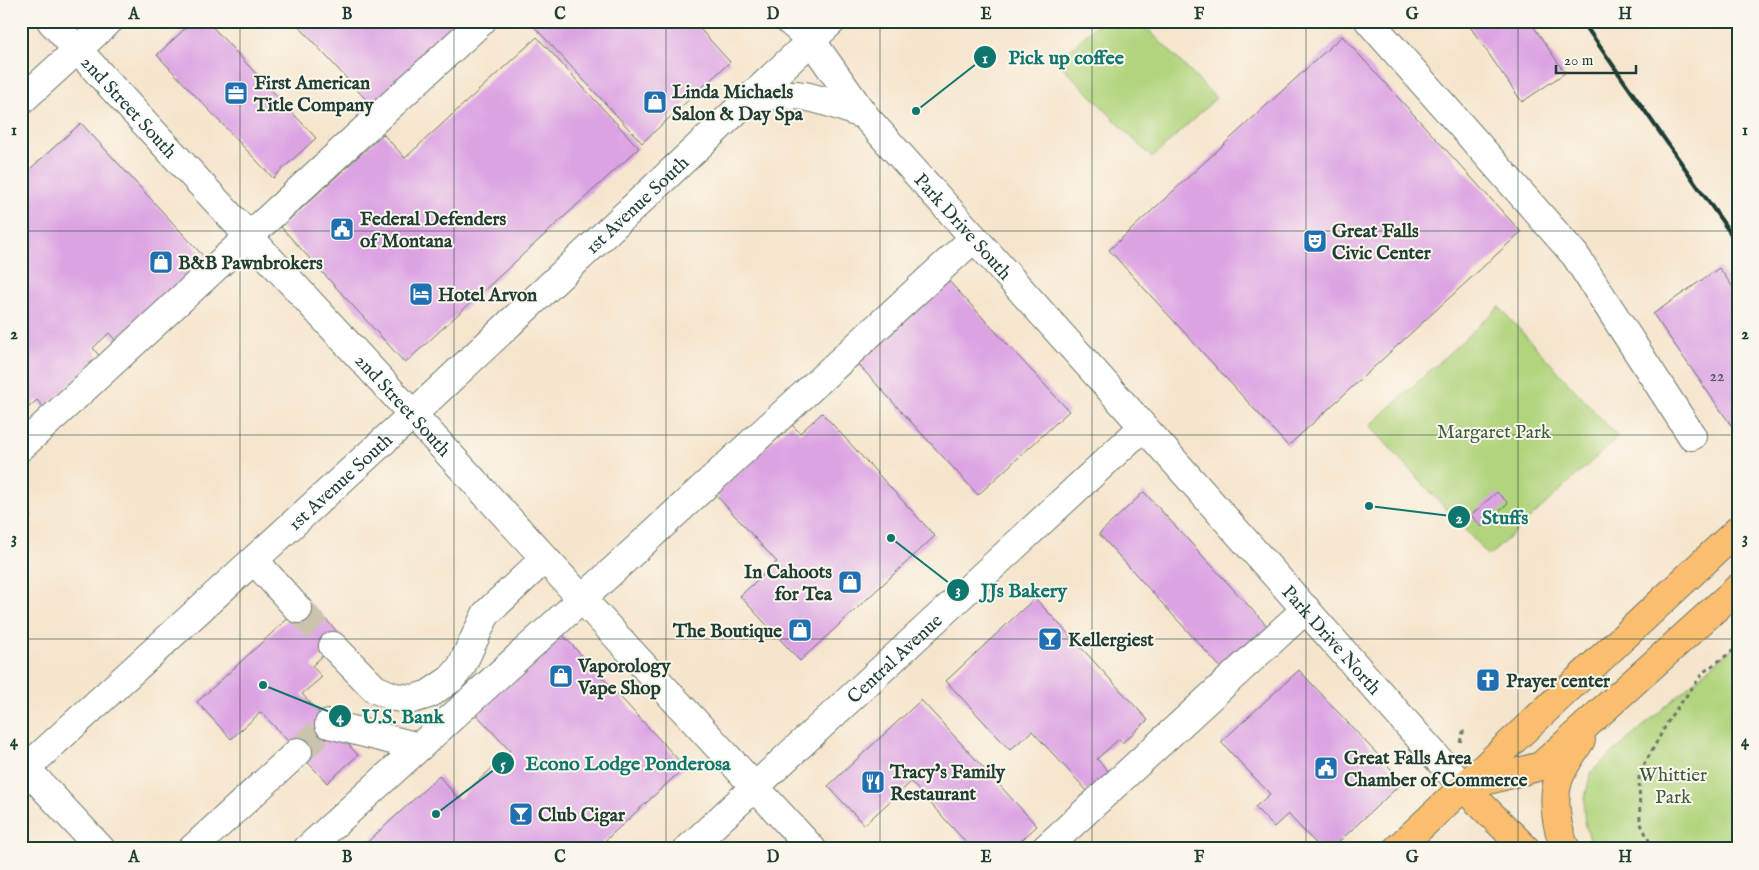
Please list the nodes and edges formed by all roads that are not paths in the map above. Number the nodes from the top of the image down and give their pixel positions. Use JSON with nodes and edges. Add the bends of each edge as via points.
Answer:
{"nodes":[{"id":1,"x":51,"y":21,"type":"edge"},
{"id":2,"x":108,"y":21,"type":"edge"},
{"id":3,"x":482,"y":21,"type":"edge"},
{"id":4,"x":789,"y":21,"type":"edge"},
{"id":5,"x":832,"y":21,"type":"edge"},
{"id":6,"x":1369,"y":21,"type":"edge"},
{"id":7,"x":811,"y":40,"type":"junction"},
{"id":8,"x":77,"y":50,"type":"junction"},
{"id":9,"x":749,"y":98,"type":"junction"},
{"id":10,"x":21,"y":101,"type":"edge"},
{"id":11,"x":864,"y":115,"type":"junction"},
{"id":12,"x":249,"y":237,"type":"junction"},
{"id":13,"x":974,"y":238,"type":"junction"},
{"id":14,"x":412,"y":415,"type":"junction"},
{"id":15,"x":1143,"y":426,"type":"junction"},
{"id":16,"x":1692,"y":436,"type":"dead end"},
{"id":17,"x":21,"y":447,"type":"edge"},
{"id":18,"x":1738,"y":530,"type":"edge"},
{"id":19,"x":544,"y":559,"type":"junction"},
{"id":20,"x":254,"y":560,"type":"junction"},
{"id":21,"x":1738,"y":588,"type":"edge"},
{"id":22,"x":581,"y":600,"type":"junction"},
{"id":23,"x":298,"y":609,"type":"tunnel mouth"},
{"id":24,"x":1306,"y":609,"type":"junction"},
{"id":25,"x":333,"y":646,"type":"tunnel mouth"},
{"id":26,"x":1594,"y":718,"type":"junction"},
{"id":27,"x":329,"y":724,"type":"dead end"},
{"id":28,"x":419,"y":747,"type":"junction"},
{"id":29,"x":298,"y":752,"type":"tunnel mouth"},
{"id":30,"x":23,"y":768,"type":"edge"},
{"id":31,"x":1463,"y":787,"type":"junction"},
{"id":32,"x":755,"y":788,"type":"junction"},
{"id":33,"x":101,"y":849,"type":"edge"},
{"id":34,"x":192,"y":849,"type":"edge"},
{"id":35,"x":307,"y":849,"type":"edge"},
{"id":36,"x":688,"y":849,"type":"edge"},
{"id":37,"x":812,"y":849,"type":"edge"},
{"id":38,"x":1045,"y":849,"type":"edge"},
{"id":39,"x":1397,"y":849,"type":"edge"},
{"id":40,"x":1526,"y":849,"type":"edge"},
{"id":41,"x":1566,"y":849,"type":"edge"}],
"edges":[{"from":1,"to":8,"type":"street","name":"2nd Street South"},
{"from":2,"to":8,"type":"street"},
{"from":3,"to":12,"type":"street"},
{"from":4,"to":7,"type":"street","name":"Park Drive South"},
{"from":5,"to":7,"type":"street","name":"1st Avenue South"},
{"from":6,"to":16,"type":"street","via":[[1575,254]]},
{"from":7,"to":9,"type":"street","name":"1st Avenue South"},
{"from":7,"to":11,"type":"street","name":"Park Drive South"},
{"from":8,"to":10,"type":"street"},
{"from":8,"to":12,"type":"street","name":"2nd Street South"},
{"from":9,"to":11,"type":"street","via":[[805,96]]},
{"from":9,"to":14,"type":"street","name":"1st Avenue South"},
{"from":11,"to":13,"type":"street","name":"Park Drive South"},
{"from":12,"to":14,"type":"street","name":"2nd Street South"},
{"from":12,"to":17,"type":"street"},
{"from":13,"to":15,"type":"street","name":"Park Drive South"},
{"from":13,"to":22,"type":"street"},
{"from":14,"to":19,"type":"street","name":"2nd Street South"},
{"from":14,"to":20,"type":"street","name":"1st Avenue South"},
{"from":15,"to":24,"type":"street","name":"Park Drive North"},
{"from":15,"to":32,"type":"street","name":"Central Avenue"},
{"from":18,"to":31,"type":"main road"},
{"from":19,"to":22,"type":"street","name":"2nd Street South"},
{"from":19,"to":25,"type":"street","via":[[486,614],[461,667],[451,679],[429,694],[413,698],[394,697],[374,689]]},
{"from":20,"to":23,"type":"street"},
{"from":20,"to":30,"type":"street","name":"1st Avenue South"},
{"from":21,"to":26,"type":"main road"},
{"from":22,"to":28,"type":"street"},
{"from":22,"to":32,"type":"street","name":"2nd Street South"},
{"from":24,"to":31,"type":"street","name":"Park Drive North"},
{"from":24,"to":38,"type":"street"},
{"from":26,"to":31,"type":"main road","via":[[1541,766]]},
{"from":26,"to":41,"type":"main road","via":[[1558,781],[1559,836]]},
{"from":27,"to":28,"type":"street"},
{"from":28,"to":35,"type":"street"},
{"from":29,"to":34,"type":"street"},
{"from":30,"to":33,"type":"street"},
{"from":31,"to":39,"type":"main road"},
{"from":31,"to":40,"type":"main road","name":"Park Drive North"},
{"from":32,"to":36,"type":"street","name":"Central Avenue"},
{"from":32,"to":37,"type":"street","name":"2nd Street South"}]}
